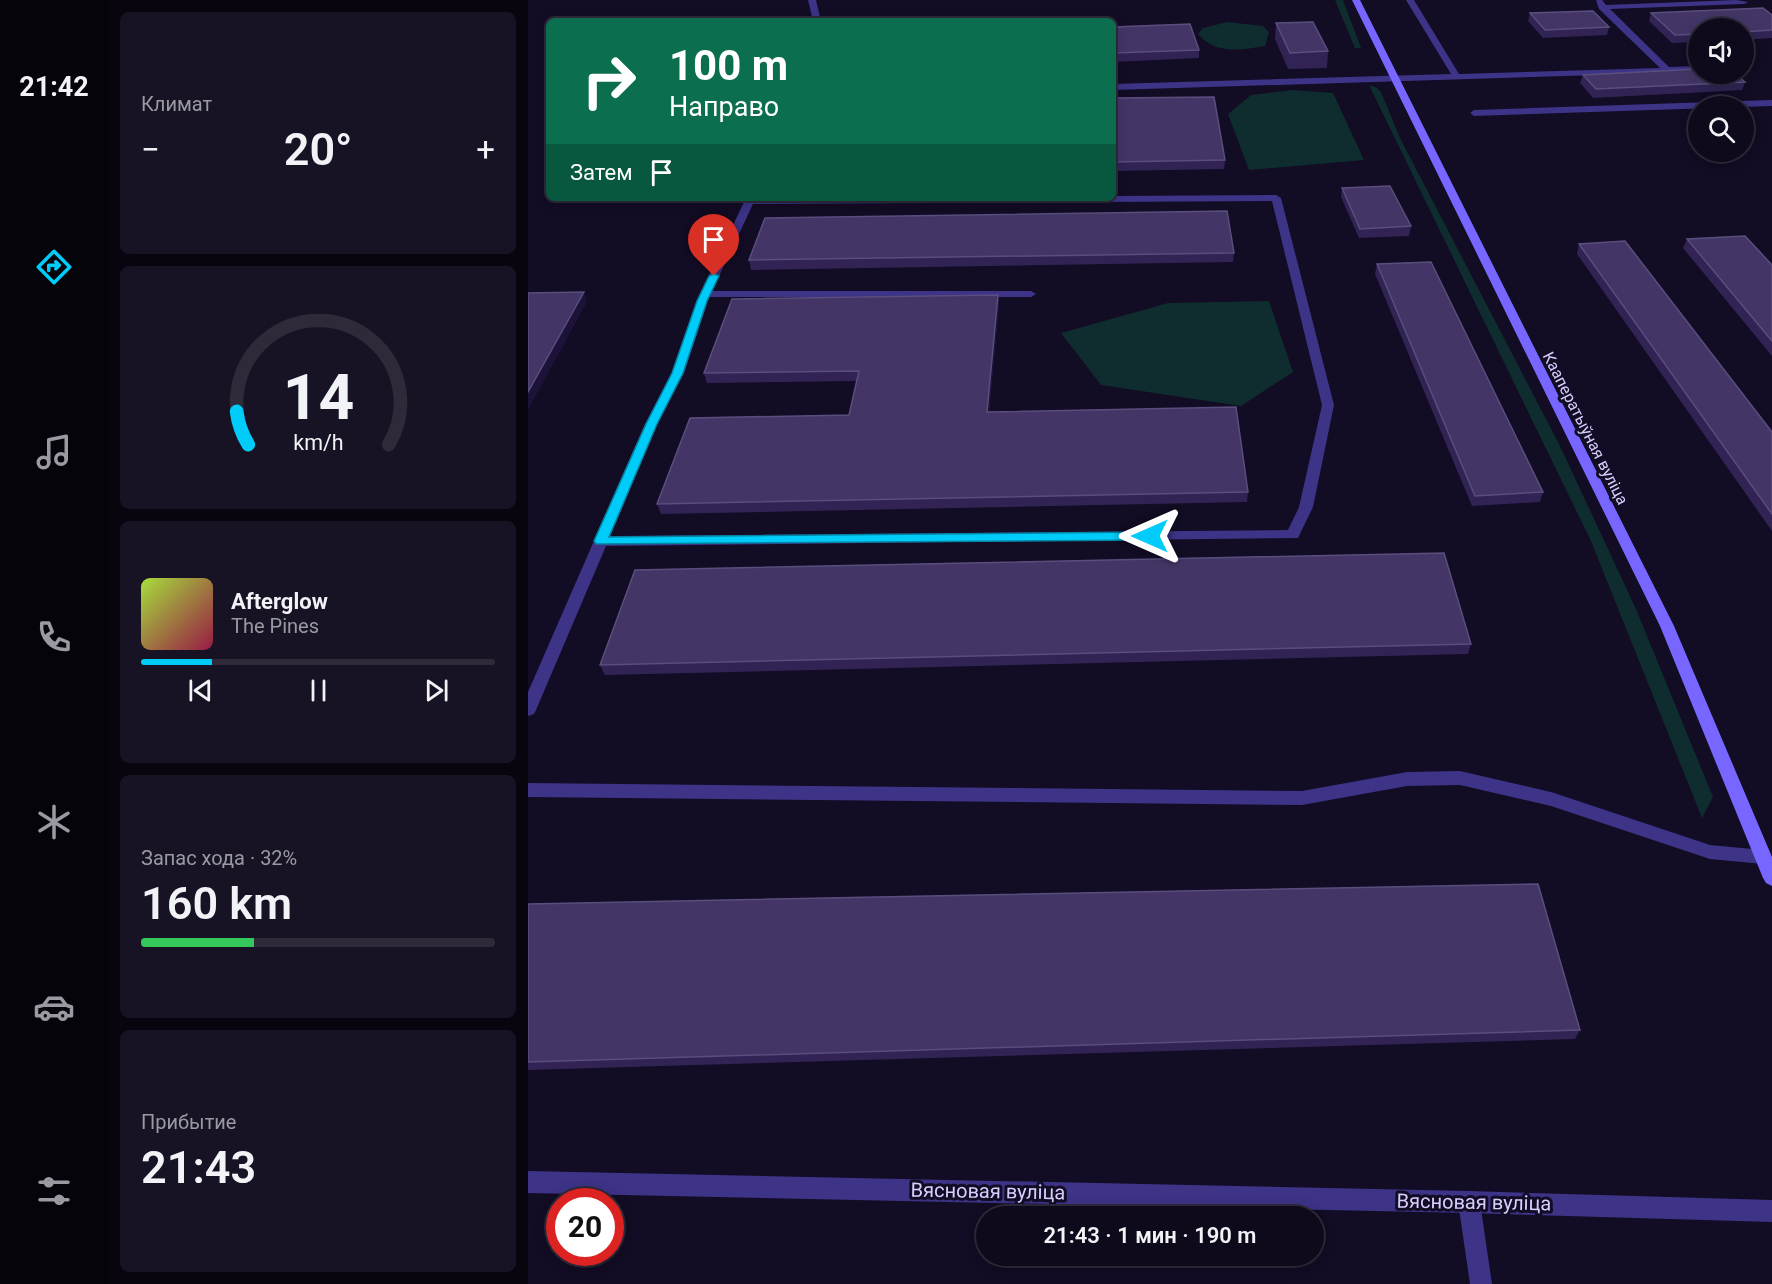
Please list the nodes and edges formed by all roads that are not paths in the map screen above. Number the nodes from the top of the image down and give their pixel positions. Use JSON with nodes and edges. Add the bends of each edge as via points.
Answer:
{"nodes":[{"id":1,"x":812,"y":0,"type":"edge"},
{"id":2,"x":1356,"y":0,"type":"edge"},
{"id":3,"x":1410,"y":0,"type":"edge"},
{"id":4,"x":1744,"y":2,"type":"dead end"},
{"id":5,"x":1600,"y":3,"type":"edge"},
{"id":6,"x":816,"y":18,"type":"edge"},
{"id":7,"x":1688,"y":69,"type":"edge"},
{"id":8,"x":1667,"y":70,"type":"junction"},
{"id":9,"x":1456,"y":76,"type":"junction"},
{"id":10,"x":1393,"y":78,"type":"junction"},
{"id":11,"x":1116,"y":87,"type":"edge"},
{"id":12,"x":1772,"y":103,"type":"edge"},
{"id":13,"x":1474,"y":112,"type":"dead end"},
{"id":14,"x":1116,"y":198,"type":"edge"},
{"id":15,"x":749,"y":201,"type":"edge"},
{"id":16,"x":705,"y":294,"type":"junction"},
{"id":17,"x":1031,"y":294,"type":"dead end"},
{"id":18,"x":600,"y":541,"type":"junction"},
{"id":19,"x":528,"y":710,"type":"edge"},
{"id":20,"x":528,"y":790,"type":"edge"},
{"id":21,"x":1763,"y":857,"type":"junction"},
{"id":22,"x":1772,"y":878,"type":"edge"},
{"id":23,"x":528,"y":1182,"type":"edge"},
{"id":24,"x":1469,"y":1202,"type":"junction"},
{"id":25,"x":1772,"y":1211,"type":"edge"},
{"id":26,"x":1481,"y":1284,"type":"edge"}],
"edges":[{"from":1,"to":6,"type":"street"},
{"from":2,"to":10,"type":"main road","name":"Кааператыўная вуліца"},
{"from":3,"to":9,"type":"street"},
{"from":4,"to":5,"type":"street"},
{"from":5,"to":8,"type":"street"},
{"from":7,"to":8,"type":"street"},
{"from":8,"to":9,"type":"street"},
{"from":9,"to":10,"type":"street"},
{"from":10,"to":11,"type":"street"},
{"from":10,"to":21,"type":"main road","name":"Кааператыўная вуліца","via":[[1667,626]]},
{"from":12,"to":13,"type":"street"},
{"from":14,"to":18,"type":"street","via":[[1276,198],[1328,405],[1306,507],[1293,535]]},
{"from":15,"to":16,"type":"street"},
{"from":16,"to":17,"type":"street"},
{"from":16,"to":18,"type":"street","via":[[678,373],[651,424]]},
{"from":18,"to":19,"type":"street"},
{"from":20,"to":21,"type":"street","via":[[1302,798],[1407,779],[1460,778],[1551,799],[1710,852]]},
{"from":21,"to":22,"type":"main road","name":"Кааператыўная вуліца"},
{"from":23,"to":24,"type":"street","name":"Вясновая вуліца"},
{"from":24,"to":25,"type":"street","name":"Вясновая вуліца"},
{"from":24,"to":26,"type":"street"}]}
